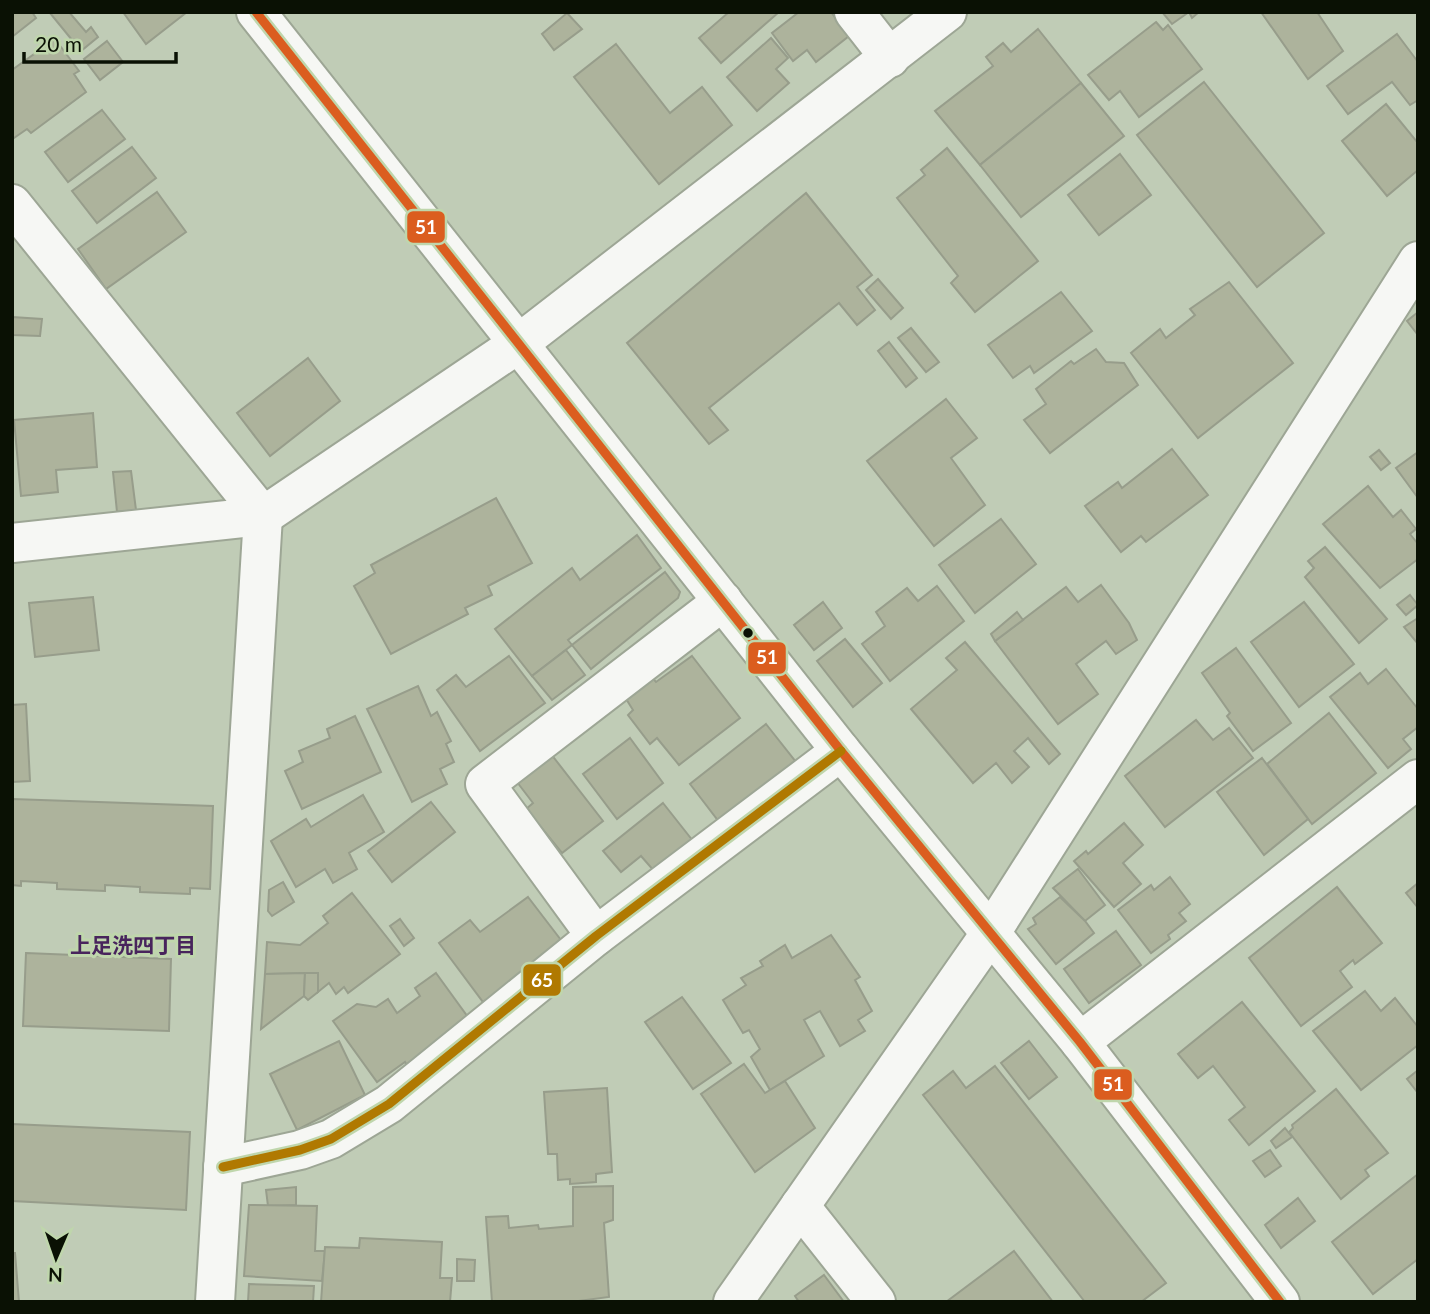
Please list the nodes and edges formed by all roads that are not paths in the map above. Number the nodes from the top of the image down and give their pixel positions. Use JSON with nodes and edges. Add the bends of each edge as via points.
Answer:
{"nodes":[{"id":1,"x":256,"y":12,"type":"edge"},
{"id":2,"x":854,"y":12,"type":"edge"},
{"id":3,"x":947,"y":12,"type":"edge"},
{"id":4,"x":890,"y":58,"type":"junction"},
{"id":5,"x":12,"y":204,"type":"edge"},
{"id":6,"x":1418,"y":261,"type":"edge"},
{"id":7,"x":518,"y":344,"type":"junction"},
{"id":8,"x":263,"y":516,"type":"junction"},
{"id":9,"x":12,"y":543,"type":"edge"},
{"id":10,"x":723,"y":601,"type":"junction"},
{"id":11,"x":841,"y":751,"type":"junction"},
{"id":12,"x":1418,"y":779,"type":"edge"},
{"id":13,"x":990,"y":934,"type":"junction"},
{"id":14,"x":596,"y":936,"type":"junction"},
{"id":15,"x":1080,"y":1042,"type":"junction"},
{"id":16,"x":223,"y":1167,"type":"junction"},
{"id":17,"x":800,"y":1206,"type":"junction"},
{"id":18,"x":215,"y":1302,"type":"edge"},
{"id":19,"x":733,"y":1302,"type":"edge"},
{"id":20,"x":876,"y":1302,"type":"edge"},
{"id":21,"x":1280,"y":1302,"type":"edge"}],
"edges":[{"from":1,"to":7,"type":"street"},
{"from":2,"to":4,"type":"street"},
{"from":3,"to":4,"type":"street"},
{"from":4,"to":7,"type":"street"},
{"from":5,"to":8,"type":"street"},
{"from":6,"to":13,"type":"street"},
{"from":7,"to":8,"type":"street"},
{"from":7,"to":10,"type":"street"},
{"from":8,"to":9,"type":"street"},
{"from":8,"to":16,"type":"street"},
{"from":10,"to":11,"type":"street"},
{"from":10,"to":14,"type":"street","via":[[485,785]]},
{"from":11,"to":13,"type":"street"},
{"from":11,"to":14,"type":"street"},
{"from":12,"to":15,"type":"street"},
{"from":13,"to":15,"type":"street"},
{"from":13,"to":17,"type":"street"},
{"from":14,"to":16,"type":"street","via":[[390,1104],[331,1139]]},
{"from":15,"to":21,"type":"street"},
{"from":16,"to":18,"type":"street"},
{"from":17,"to":19,"type":"street"},
{"from":17,"to":20,"type":"street"}]}
